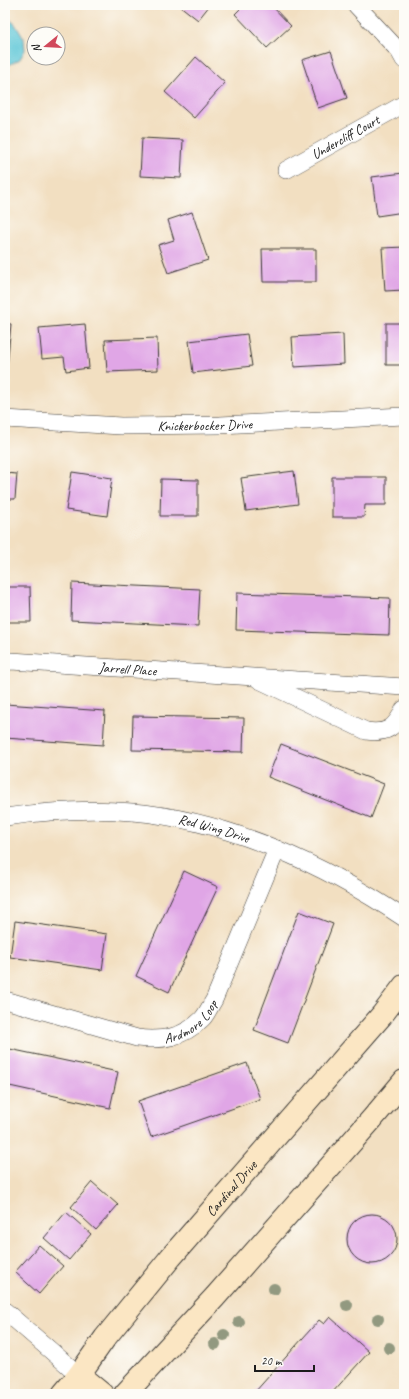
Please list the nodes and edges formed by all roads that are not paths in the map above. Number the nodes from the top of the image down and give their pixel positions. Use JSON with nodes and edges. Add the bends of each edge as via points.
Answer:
{"nodes":[{"id":1,"x":356,"y":5,"type":"edge"},
{"id":2,"x":404,"y":60,"type":"edge"},
{"id":3,"x":404,"y":104,"type":"edge"},
{"id":4,"x":286,"y":170,"type":"dead end"},
{"id":5,"x":404,"y":416,"type":"edge"},
{"id":6,"x":5,"y":419,"type":"edge"},
{"id":7,"x":5,"y":662,"type":"edge"},
{"id":8,"x":251,"y":676,"type":"junction"},
{"id":9,"x":404,"y":687,"type":"edge"},
{"id":10,"x":404,"y":709,"type":"edge"},
{"id":11,"x":5,"y":817,"type":"edge"},
{"id":12,"x":277,"y":849,"type":"junction"},
{"id":13,"x":404,"y":918,"type":"edge"},
{"id":14,"x":404,"y":986,"type":"edge"},
{"id":15,"x":5,"y":1000,"type":"edge"},
{"id":16,"x":404,"y":1081,"type":"edge"},
{"id":17,"x":5,"y":1311,"type":"edge"},
{"id":18,"x":79,"y":1375,"type":"junction"},
{"id":19,"x":63,"y":1394,"type":"edge"},
{"id":20,"x":102,"y":1394,"type":"edge"},
{"id":21,"x":125,"y":1394,"type":"edge"}],
"edges":[{"from":1,"to":2,"type":"street","via":[[399,51]]},
{"from":3,"to":4,"type":"street","name":"Undercliff Court"},
{"from":5,"to":6,"type":"street","name":"Knickerbocker Drive","via":[[220,425],[136,426]]},
{"from":7,"to":8,"type":"street","name":"Jarrell Place"},
{"from":8,"to":9,"type":"street","name":"Jarrell Place"},
{"from":8,"to":10,"type":"street","name":"Jarrell Place","via":[[366,731],[377,733],[393,727]]},
{"from":11,"to":12,"type":"street","name":"Red Wing Drive","via":[[38,812],[86,810],[133,812],[180,818],[226,830]]},
{"from":12,"to":13,"type":"street","name":"Red Wing Drive","via":[[334,876]]},
{"from":12,"to":15,"type":"street","name":"Ardmore Loop","via":[[214,1000],[202,1018],[189,1029],[161,1039],[137,1038]]},
{"from":14,"to":18,"type":"main road","name":"Cardinal Drive","via":[[382,1015],[171,1257],[105,1338]]},
{"from":16,"to":21,"type":"main road","via":[[219,1292]]},
{"from":17,"to":18,"type":"street"},
{"from":18,"to":19,"type":"main road","name":"Cardinal Drive"},
{"from":18,"to":20,"type":"main road"}]}
